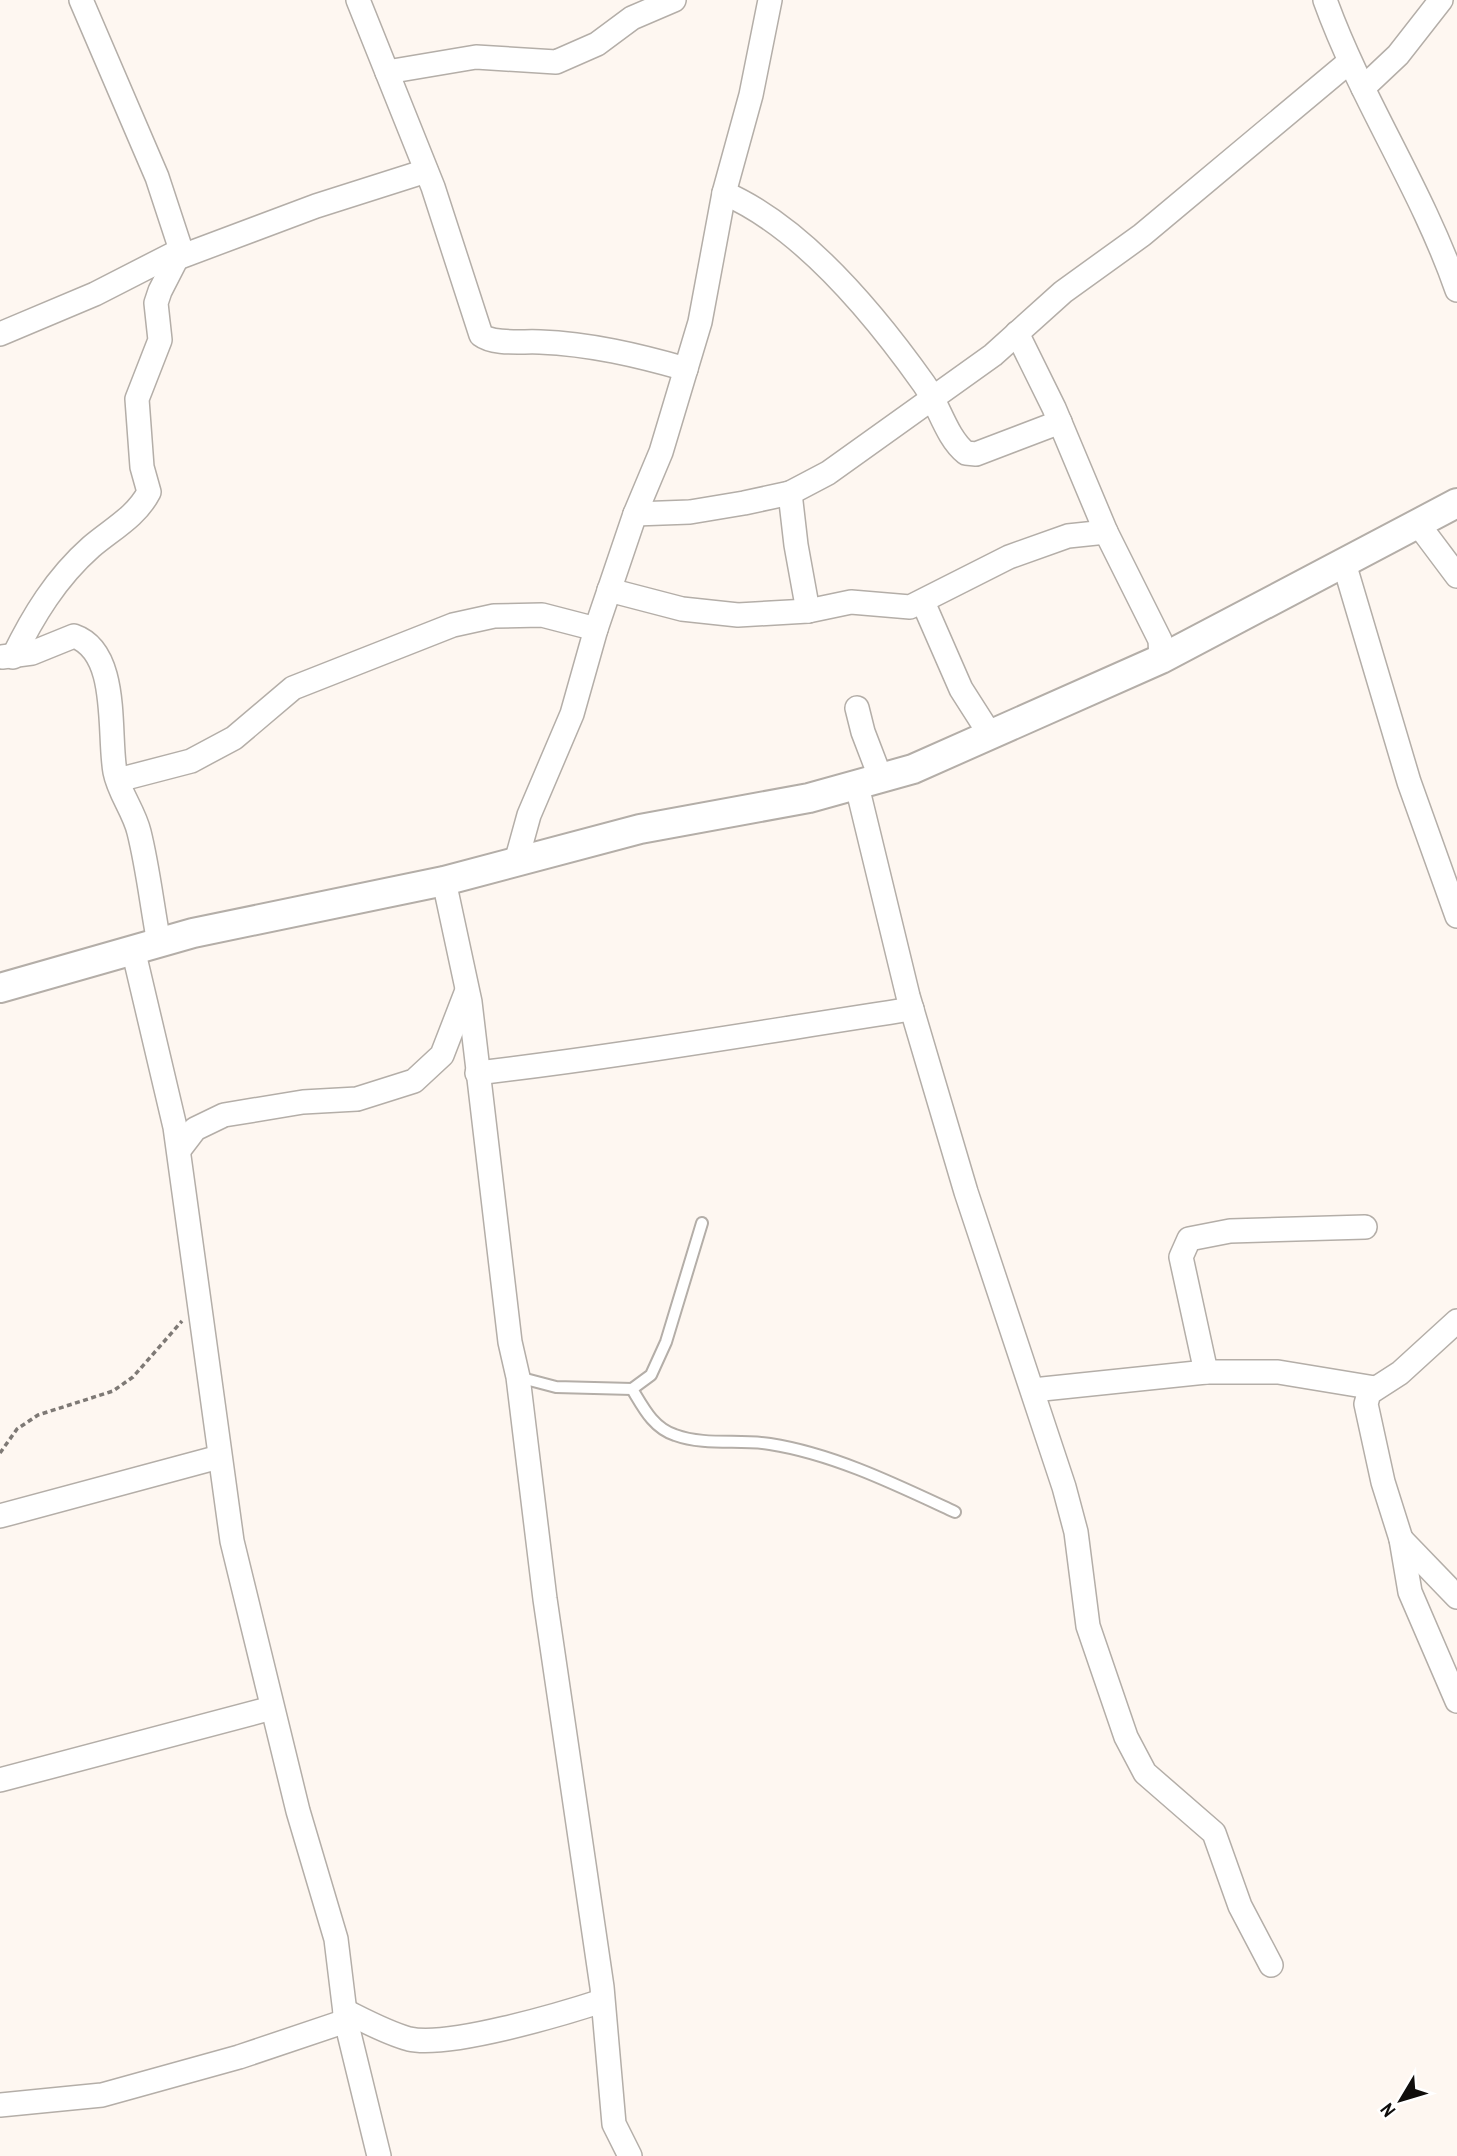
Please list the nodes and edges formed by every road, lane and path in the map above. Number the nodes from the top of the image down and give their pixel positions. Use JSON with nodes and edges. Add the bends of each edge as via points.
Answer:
{"nodes":[{"id":1,"x":81,"y":0,"type":"edge"},
{"id":2,"x":358,"y":0,"type":"edge"},
{"id":3,"x":674,"y":0,"type":"edge"},
{"id":4,"x":770,"y":0,"type":"edge"},
{"id":5,"x":1325,"y":0,"type":"edge"},
{"id":6,"x":1441,"y":0,"type":"edge"},
{"id":7,"x":1349,"y":62,"type":"junction"},
{"id":8,"x":387,"y":72,"type":"junction"},
{"id":9,"x":1363,"y":88,"type":"junction"},
{"id":10,"x":426,"y":171,"type":"junction"},
{"id":11,"x":724,"y":193,"type":"junction"},
{"id":12,"x":181,"y":254,"type":"junction"},
{"id":13,"x":1457,"y":290,"type":"edge"},
{"id":14,"x":1017,"y":333,"type":"junction"},
{"id":15,"x":0,"y":334,"type":"edge"},
{"id":16,"x":685,"y":369,"type":"junction"},
{"id":17,"x":933,"y":397,"type":"junction"},
{"id":18,"x":1060,"y":422,"type":"junction"},
{"id":19,"x":790,"y":493,"type":"junction"},
{"id":20,"x":1457,"y":503,"type":"edge"},
{"id":21,"x":635,"y":514,"type":"junction"},
{"id":22,"x":1418,"y":524,"type":"junction"},
{"id":23,"x":1106,"y":531,"type":"junction"},
{"id":24,"x":1344,"y":563,"type":"junction"},
{"id":25,"x":1457,"y":576,"type":"edge"},
{"id":26,"x":609,"y":590,"type":"junction"},
{"id":27,"x":923,"y":602,"type":"junction"},
{"id":28,"x":808,"y":611,"type":"junction"},
{"id":29,"x":596,"y":629,"type":"junction"},
{"id":30,"x":6,"y":657,"type":"edge"},
{"id":31,"x":1161,"y":659,"type":"junction"},
{"id":32,"x":857,"y":708,"type":"dead end"},
{"id":33,"x":991,"y":736,"type":"junction"},
{"id":34,"x":118,"y":780,"type":"junction"},
{"id":35,"x":869,"y":783,"type":"junction"},
{"id":36,"x":516,"y":862,"type":"junction"},
{"id":37,"x":444,"y":881,"type":"junction"},
{"id":38,"x":1457,"y":916,"type":"edge"},
{"id":39,"x":146,"y":946,"type":"junction"},
{"id":40,"x":0,"y":988,"type":"edge"},
{"id":41,"x":468,"y":990,"type":"junction"},
{"id":42,"x":912,"y":1009,"type":"junction"},
{"id":43,"x":477,"y":1073,"type":"junction"},
{"id":44,"x":179,"y":1150,"type":"junction"},
{"id":45,"x":702,"y":1223,"type":"dead end"},
{"id":46,"x":1365,"y":1227,"type":"dead end"},
{"id":47,"x":200,"y":1297,"type":"junction"},
{"id":48,"x":1457,"y":1321,"type":"edge"},
{"id":49,"x":1206,"y":1372,"type":"junction"},
{"id":50,"x":518,"y":1377,"type":"junction"},
{"id":51,"x":1375,"y":1388,"type":"junction"},
{"id":52,"x":632,"y":1390,"type":"junction"},
{"id":53,"x":1033,"y":1390,"type":"junction"},
{"id":54,"x":0,"y":1452,"type":"edge"},
{"id":55,"x":219,"y":1457,"type":"junction"},
{"id":56,"x":955,"y":1513,"type":"dead end"},
{"id":57,"x":0,"y":1516,"type":"edge"},
{"id":58,"x":1401,"y":1539,"type":"junction"},
{"id":59,"x":1457,"y":1597,"type":"edge"},
{"id":60,"x":1457,"y":1701,"type":"edge"},
{"id":61,"x":272,"y":1708,"type":"junction"},
{"id":62,"x":0,"y":1780,"type":"edge"},
{"id":63,"x":1270,"y":1965,"type":"dead end"},
{"id":64,"x":602,"y":2001,"type":"junction"},
{"id":65,"x":346,"y":2016,"type":"junction"},
{"id":66,"x":0,"y":2105,"type":"edge"},
{"id":67,"x":379,"y":2156,"type":"edge"},
{"id":68,"x":630,"y":2156,"type":"edge"}],
"edges":[{"from":1,"to":12,"type":"street","via":[[157,177]]},
{"from":2,"to":8,"type":"street"},
{"from":3,"to":8,"type":"street","via":[[632,18],[597,44],[556,62],[476,57]]},
{"from":4,"to":11,"type":"street","via":[[751,95]]},
{"from":5,"to":7,"type":"street"},
{"from":6,"to":9,"type":"street","via":[[1398,55]]},
{"from":7,"to":9,"type":"street"},
{"from":7,"to":14,"type":"street","via":[[1142,236],[1063,292]]},
{"from":8,"to":10,"type":"street"},
{"from":9,"to":13,"type":"street"},
{"from":10,"to":12,"type":"street"},
{"from":10,"to":16,"type":"street","via":[[474,321],[484,337],[620,351]]},
{"from":11,"to":16,"type":"street","via":[[700,322]]},
{"from":11,"to":17,"type":"street","via":[[753,206],[792,235],[871,318]]},
{"from":12,"to":15,"type":"street"},
{"from":12,"to":30,"type":"street","via":[[156,303],[160,340],[137,399],[142,467],[149,492],[141,508],[63,576]]},
{"from":14,"to":17,"type":"street"},
{"from":14,"to":18,"type":"street"},
{"from":16,"to":21,"type":"street"},
{"from":17,"to":18,"type":"street","via":[[966,453],[976,454]]},
{"from":17,"to":19,"type":"street","via":[[828,473]]},
{"from":18,"to":23,"type":"street"},
{"from":19,"to":21,"type":"street","via":[[690,512]]},
{"from":19,"to":28,"type":"street"},
{"from":20,"to":22,"type":"street"},
{"from":21,"to":26,"type":"street"},
{"from":22,"to":24,"type":"street"},
{"from":22,"to":25,"type":"street"},
{"from":23,"to":27,"type":"street","via":[[1068,536],[1022,552]]},
{"from":23,"to":31,"type":"street","via":[[1160,640]]},
{"from":24,"to":31,"type":"street"},
{"from":24,"to":38,"type":"street","via":[[1409,782]]},
{"from":26,"to":28,"type":"street","via":[[682,610],[738,615]]},
{"from":26,"to":29,"type":"street"},
{"from":27,"to":28,"type":"street","via":[[898,607],[851,602]]},
{"from":27,"to":33,"type":"street","via":[[961,689]]},
{"from":29,"to":34,"type":"street","via":[[542,615],[494,616],[453,625],[293,688],[234,738],[191,761]]},
{"from":29,"to":36,"type":"street","via":[[572,714],[529,814]]},
{"from":30,"to":34,"type":"street","via":[[74,636],[85,640],[106,677]]},
{"from":31,"to":33,"type":"street"},
{"from":32,"to":35,"type":"street"},
{"from":33,"to":35,"type":"street"},
{"from":34,"to":39,"type":"street","via":[[139,830]]},
{"from":35,"to":36,"type":"street","via":[[724,816],[640,829]]},
{"from":35,"to":42,"type":"street"},
{"from":36,"to":37,"type":"street"},
{"from":37,"to":39,"type":"street"},
{"from":37,"to":41,"type":"street"},
{"from":39,"to":40,"type":"street"},
{"from":39,"to":44,"type":"street"},
{"from":41,"to":43,"type":"street"},
{"from":41,"to":44,"type":"street","via":[[442,1055],[414,1081],[357,1099],[224,1115],[195,1129]]},
{"from":42,"to":43,"type":"street","via":[[589,1061]]},
{"from":42,"to":53,"type":"street","via":[[970,1205]]},
{"from":43,"to":50,"type":"street"},
{"from":44,"to":47,"type":"street"},
{"from":45,"to":52,"type":"lane","via":[[666,1342],[651,1375]]},
{"from":46,"to":49,"type":"street","via":[[1230,1231],[1189,1239],[1181,1257]]},
{"from":47,"to":54,"type":"path","via":[[133,1377],[113,1391],[38,1415],[17,1429]]},
{"from":47,"to":55,"type":"street"},
{"from":48,"to":51,"type":"street","via":[[1400,1373]]},
{"from":49,"to":51,"type":"street","via":[[1278,1372]]},
{"from":49,"to":53,"type":"street"},
{"from":50,"to":52,"type":"lane","via":[[556,1387]]},
{"from":50,"to":64,"type":"street"},
{"from":51,"to":58,"type":"street","via":[[1366,1404],[1370,1430]]},
{"from":52,"to":56,"type":"lane","via":[[652,1420],[674,1435],[801,1450]]},
{"from":53,"to":63,"type":"street","via":[[1076,1532],[1088,1626],[1126,1737],[1145,1773],[1214,1833],[1240,1906]]},
{"from":55,"to":57,"type":"street"},
{"from":55,"to":61,"type":"street","via":[[232,1541]]},
{"from":58,"to":59,"type":"street"},
{"from":58,"to":60,"type":"street","via":[[1414,1603]]},
{"from":61,"to":62,"type":"street"},
{"from":61,"to":65,"type":"street","via":[[335,1939]]},
{"from":64,"to":65,"type":"street","via":[[549,2018],[441,2039],[411,2039]]},
{"from":64,"to":68,"type":"street","via":[[614,2124]]},
{"from":65,"to":66,"type":"street","via":[[239,2057],[102,2095]]},
{"from":65,"to":67,"type":"street"}]}
